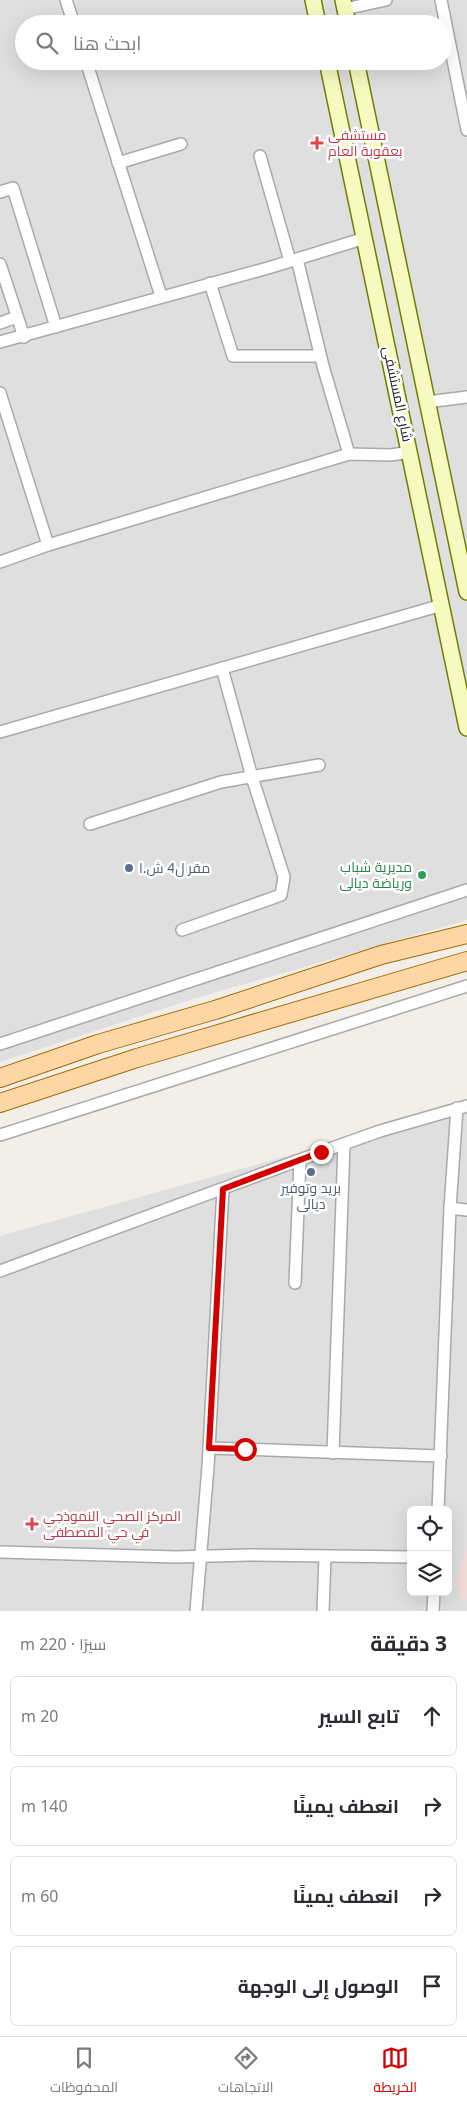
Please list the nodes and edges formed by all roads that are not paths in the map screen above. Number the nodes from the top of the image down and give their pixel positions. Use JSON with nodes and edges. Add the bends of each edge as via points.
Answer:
{"nodes":[{"id":1,"x":66,"y":0,"type":"edge"},
{"id":2,"x":313,"y":0,"type":"edge"},
{"id":3,"x":386,"y":0,"type":"edge"},
{"id":4,"x":441,"y":0,"type":"edge"},
{"id":5,"x":345,"y":11,"type":"edge"},
{"id":6,"x":71,"y":15,"type":"edge"},
{"id":7,"x":316,"y":15,"type":"edge"},
{"id":8,"x":444,"y":15,"type":"edge"},
{"id":9,"x":452,"y":55,"type":"edge"},
{"id":10,"x":89,"y":70,"type":"edge"},
{"id":11,"x":329,"y":70,"type":"edge"},
{"id":12,"x":358,"y":70,"type":"edge"},
{"id":13,"x":467,"y":130,"type":"edge"},
{"id":14,"x":181,"y":144,"type":"dead end"},
{"id":15,"x":260,"y":156,"type":"dead end"},
{"id":16,"x":118,"y":162,"type":"junction"},
{"id":17,"x":0,"y":192,"type":"edge"},
{"id":18,"x":364,"y":238,"type":"junction"},
{"id":19,"x":294,"y":260,"type":"junction"},
{"id":20,"x":0,"y":264,"type":"edge"},
{"id":21,"x":210,"y":283,"type":"junction"},
{"id":22,"x":161,"y":296,"type":"junction"},
{"id":23,"x":408,"y":310,"type":"junction"},
{"id":24,"x":381,"y":315,"type":"junction"},
{"id":25,"x":18,"y":317,"type":"junction"},
{"id":26,"x":0,"y":323,"type":"edge"},
{"id":27,"x":56,"y":327,"type":"junction"},
{"id":28,"x":24,"y":337,"type":"junction"},
{"id":29,"x":0,"y":342,"type":"edge"},
{"id":30,"x":320,"y":356,"type":"junction"},
{"id":31,"x":0,"y":393,"type":"edge"},
{"id":32,"x":467,"y":397,"type":"edge"},
{"id":33,"x":427,"y":402,"type":"junction"},
{"id":34,"x":432,"y":426,"type":"junction"},
{"id":35,"x":406,"y":431,"type":"junction"},
{"id":36,"x":410,"y":452,"type":"junction"},
{"id":37,"x":348,"y":454,"type":"junction"},
{"id":38,"x":48,"y":545,"type":"junction"},
{"id":39,"x":0,"y":562,"type":"edge"},
{"id":40,"x":467,"y":592,"type":"edge"},
{"id":41,"x":442,"y":605,"type":"junction"},
{"id":42,"x":222,"y":668,"type":"junction"},
{"id":43,"x":467,"y":728,"type":"edge"},
{"id":44,"x":0,"y":732,"type":"edge"},
{"id":45,"x":319,"y":764,"type":"dead end"},
{"id":46,"x":252,"y":776,"type":"junction"},
{"id":47,"x":90,"y":824,"type":"dead end"},
{"id":48,"x":467,"y":890,"type":"edge"},
{"id":49,"x":182,"y":930,"type":"dead end"},
{"id":50,"x":467,"y":934,"type":"edge"},
{"id":51,"x":467,"y":961,"type":"edge"},
{"id":52,"x":467,"y":986,"type":"edge"},
{"id":53,"x":0,"y":1044,"type":"edge"},
{"id":54,"x":0,"y":1078,"type":"edge"},
{"id":55,"x":0,"y":1102,"type":"edge"},
{"id":56,"x":462,"y":1107,"type":"edge"},
{"id":57,"x":0,"y":1135,"type":"edge"},
{"id":58,"x":344,"y":1144,"type":"junction"},
{"id":59,"x":300,"y":1160,"type":"junction"},
{"id":60,"x":223,"y":1189,"type":"junction"},
{"id":61,"x":450,"y":1208,"type":"junction"},
{"id":62,"x":467,"y":1210,"type":"edge"},
{"id":63,"x":0,"y":1271,"type":"edge"},
{"id":64,"x":295,"y":1283,"type":"dead end"},
{"id":65,"x":209,"y":1448,"type":"junction"},
{"id":66,"x":333,"y":1453,"type":"junction"},
{"id":67,"x":441,"y":1456,"type":"junction"},
{"id":68,"x":438,"y":1506,"type":"edge"},
{"id":69,"x":0,"y":1552,"type":"edge"},
{"id":70,"x":201,"y":1557,"type":"junction"},
{"id":71,"x":325,"y":1557,"type":"junction"},
{"id":72,"x":407,"y":1557,"type":"edge"},
{"id":73,"x":434,"y":1596,"type":"edge"},
{"id":74,"x":196,"y":1611,"type":"edge"},
{"id":75,"x":323,"y":1611,"type":"edge"},
{"id":76,"x":434,"y":1611,"type":"edge"}],
"edges":[{"from":1,"to":6,"type":"street"},
{"from":2,"to":7,"type":"street"},
{"from":3,"to":5,"type":"street"},
{"from":4,"to":8,"type":"street"},
{"from":9,"to":13,"type":"street"},
{"from":10,"to":16,"type":"street"},
{"from":11,"to":18,"type":"street","name":"شارع المستشفى"},
{"from":12,"to":23,"type":"street","name":"شارع المستشفى"},
{"from":14,"to":16,"type":"street"},
{"from":15,"to":19,"type":"street"},
{"from":16,"to":22,"type":"street"},
{"from":17,"to":27,"type":"street","via":[[12,188]]},
{"from":18,"to":19,"type":"street"},
{"from":18,"to":24,"type":"street","name":"شارع المستشفى"},
{"from":19,"to":21,"type":"street"},
{"from":19,"to":30,"type":"street"},
{"from":20,"to":25,"type":"street"},
{"from":21,"to":22,"type":"street"},
{"from":21,"to":30,"type":"street","via":[[233,356]]},
{"from":22,"to":27,"type":"street"},
{"from":23,"to":24,"type":"street"},
{"from":23,"to":33,"type":"street","name":"شارع المستشفى"},
{"from":24,"to":35,"type":"street","name":"شارع المستشفى"},
{"from":25,"to":26,"type":"street"},
{"from":25,"to":28,"type":"street"},
{"from":27,"to":28,"type":"street"},
{"from":28,"to":29,"type":"street"},
{"from":30,"to":37,"type":"street"},
{"from":31,"to":38,"type":"street"},
{"from":32,"to":33,"type":"street"},
{"from":33,"to":34,"type":"street","name":"شارع المستشفى"},
{"from":34,"to":35,"type":"street"},
{"from":34,"to":40,"type":"street","name":"شارع المستشفى"},
{"from":35,"to":36,"type":"street","name":"شارع المستشفى"},
{"from":36,"to":37,"type":"street"},
{"from":36,"to":41,"type":"street","name":"شارع المستشفى"},
{"from":37,"to":38,"type":"street"},
{"from":38,"to":39,"type":"street"},
{"from":41,"to":42,"type":"street"},
{"from":41,"to":43,"type":"street","name":"شارع المستشفى"},
{"from":42,"to":44,"type":"street"},
{"from":42,"to":46,"type":"street"},
{"from":45,"to":46,"type":"street"},
{"from":46,"to":47,"type":"street","via":[[221,782]]},
{"from":46,"to":49,"type":"street","via":[[284,877],[281,895]]},
{"from":48,"to":53,"type":"street"},
{"from":50,"to":54,"type":"main road","via":[[381,955]]},
{"from":51,"to":55,"type":"main road","via":[[137,1058]]},
{"from":52,"to":57,"type":"street"},
{"from":56,"to":58,"type":"street"},
{"from":56,"to":61,"type":"street"},
{"from":58,"to":59,"type":"street"},
{"from":58,"to":66,"type":"street"},
{"from":59,"to":60,"type":"street"},
{"from":59,"to":64,"type":"street"},
{"from":60,"to":63,"type":"street"},
{"from":60,"to":65,"type":"street"},
{"from":61,"to":62,"type":"street"},
{"from":61,"to":67,"type":"street"},
{"from":65,"to":66,"type":"street"},
{"from":65,"to":70,"type":"street"},
{"from":66,"to":67,"type":"street"},
{"from":67,"to":68,"type":"street"},
{"from":69,"to":70,"type":"street"},
{"from":70,"to":71,"type":"street"},
{"from":70,"to":74,"type":"street"},
{"from":71,"to":72,"type":"street"},
{"from":71,"to":75,"type":"street"},
{"from":73,"to":76,"type":"street"}]}
